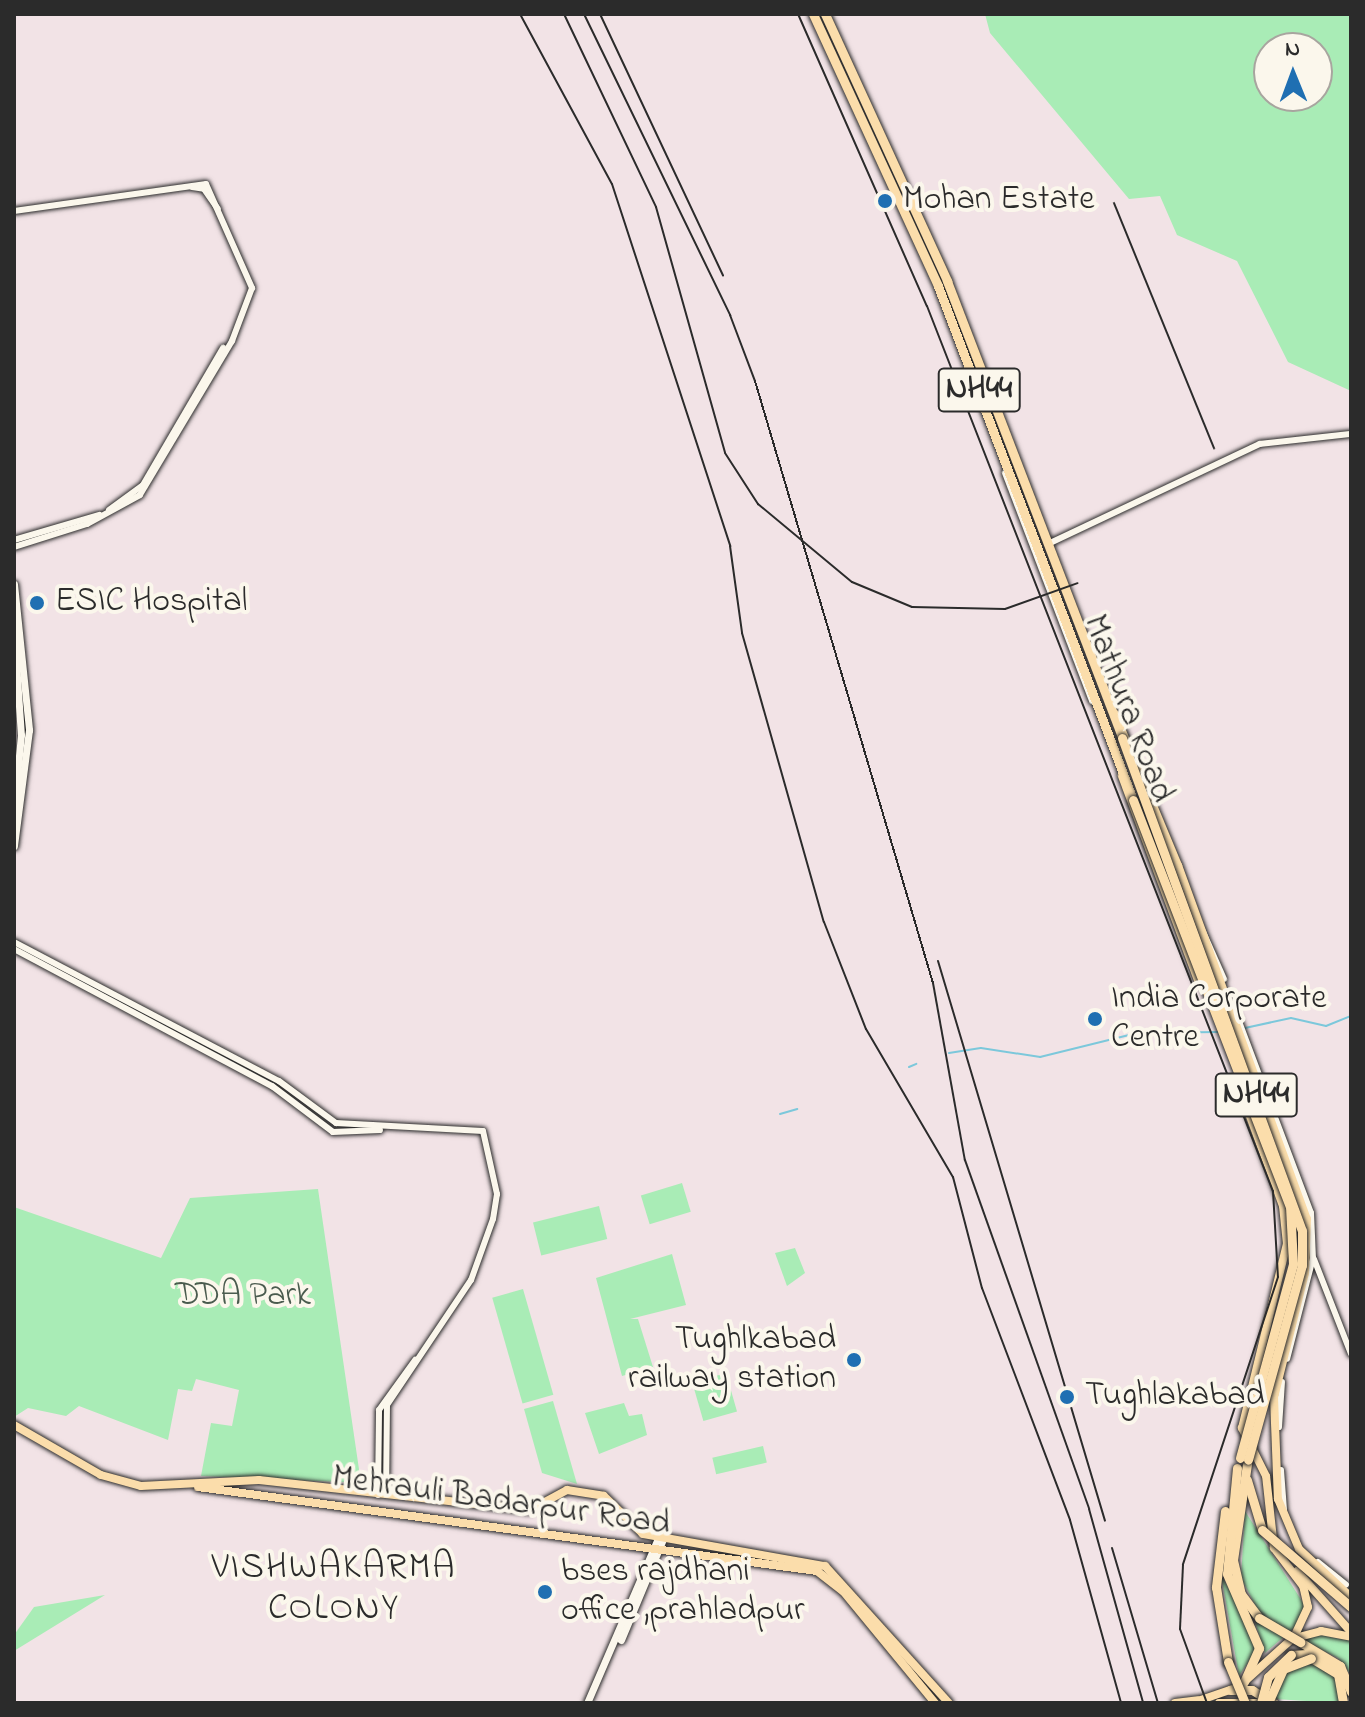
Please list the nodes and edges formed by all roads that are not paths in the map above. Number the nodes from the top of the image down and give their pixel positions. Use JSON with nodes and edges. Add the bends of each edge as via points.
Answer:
{"nodes":[{"id":1,"x":813,"y":14,"type":"edge"},
{"id":2,"x":825,"y":14,"type":"edge"},
{"id":3,"x":14,"y":213,"type":"edge"},
{"id":4,"x":249,"y":280,"type":"junction"},
{"id":5,"x":1351,"y":434,"type":"edge"},
{"id":6,"x":14,"y":540,"type":"edge"},
{"id":7,"x":1048,"y":544,"type":"junction"},
{"id":8,"x":14,"y":547,"type":"edge"},
{"id":9,"x":14,"y":584,"type":"edge"},
{"id":10,"x":14,"y":633,"type":"edge"},
{"id":11,"x":1112,"y":710,"type":"junction"},
{"id":12,"x":1123,"y":775,"type":"junction"},
{"id":13,"x":14,"y":806,"type":"edge"},
{"id":14,"x":14,"y":846,"type":"edge"},
{"id":15,"x":14,"y":942,"type":"edge"},
{"id":16,"x":14,"y":949,"type":"edge"},
{"id":17,"x":1240,"y":1030,"type":"junction"},
{"id":18,"x":1249,"y":1061,"type":"junction"},
{"id":19,"x":1232,"y":1067,"type":"junction"},
{"id":20,"x":1273,"y":1122,"type":"junction"},
{"id":21,"x":1254,"y":1126,"type":"junction"},
{"id":22,"x":380,"y":1130,"type":"junction"},
{"id":23,"x":1308,"y":1249,"type":"junction"},
{"id":24,"x":1313,"y":1258,"type":"junction"},
{"id":25,"x":1351,"y":1354,"type":"edge"},
{"id":26,"x":1250,"y":1392,"type":"junction"},
{"id":27,"x":1274,"y":1397,"type":"junction"},
{"id":28,"x":14,"y":1428,"type":"edge"},
{"id":29,"x":1276,"y":1439,"type":"junction"},
{"id":30,"x":1249,"y":1446,"type":"junction"},
{"id":31,"x":1242,"y":1466,"type":"junction"},
{"id":32,"x":210,"y":1485,"type":"junction"},
{"id":33,"x":382,"y":1496,"type":"junction"},
{"id":34,"x":661,"y":1539,"type":"junction"},
{"id":35,"x":656,"y":1550,"type":"junction"},
{"id":36,"x":1283,"y":1562,"type":"junction"},
{"id":37,"x":1346,"y":1585,"type":"edge"},
{"id":38,"x":1351,"y":1597,"type":"edge"},
{"id":39,"x":1351,"y":1607,"type":"edge"},
{"id":40,"x":1351,"y":1633,"type":"edge"},
{"id":41,"x":1288,"y":1643,"type":"junction"},
{"id":42,"x":1331,"y":1658,"type":"junction"},
{"id":43,"x":1244,"y":1682,"type":"junction"},
{"id":44,"x":1230,"y":1690,"type":"junction"},
{"id":45,"x":1351,"y":1697,"type":"edge"},
{"id":46,"x":1216,"y":1701,"type":"edge"},
{"id":47,"x":1196,"y":1702,"type":"edge"},
{"id":48,"x":590,"y":1703,"type":"edge"},
{"id":49,"x":935,"y":1703,"type":"edge"},
{"id":50,"x":949,"y":1703,"type":"edge"},
{"id":51,"x":1175,"y":1703,"type":"edge"},
{"id":52,"x":1246,"y":1703,"type":"edge"},
{"id":53,"x":1263,"y":1703,"type":"edge"},
{"id":54,"x":1274,"y":1703,"type":"edge"},
{"id":55,"x":1343,"y":1703,"type":"edge"}],
"edges":[{"from":1,"to":12,"type":"highway","name":"Mathura Road","number":"NH44","via":[[938,286]]},
{"from":2,"to":7,"type":"highway","name":"Mathura Road","number":"NH44","via":[[947,281]]},
{"from":3,"to":4,"type":"street","via":[[206,184]]},
{"from":4,"to":6,"type":"street","via":[[229,337],[143,485],[100,514]]},
{"from":4,"to":8,"type":"street","via":[[248,308],[232,341],[140,495],[87,524]]},
{"from":5,"to":7,"type":"street","via":[[1260,444]]},
{"from":7,"to":11,"type":"highway","name":"Mathura Road","number":"NH44"},
{"from":9,"to":14,"type":"main road","via":[[29,730]]},
{"from":10,"to":13,"type":"main road","via":[[21,735]]},
{"from":11,"to":17,"type":"main road","name":"Mathura Road","via":[[1125,725]]},
{"from":11,"to":31,"type":"highway","name":"Mathura Road","number":"NH44","bridge":true,"via":[[1302,1231],[1302,1265]]},
{"from":12,"to":19,"type":"main road","name":"Mathura Road","via":[[1123,792]]},
{"from":12,"to":31,"type":"highway","name":"Mathura Road","number":"NH44","bridge":true,"via":[[1290,1206],[1293,1264]]},
{"from":15,"to":22,"type":"street","via":[[279,1081],[336,1123]]},
{"from":16,"to":22,"type":"street","via":[[272,1086],[333,1132]]},
{"from":17,"to":18,"type":"main road","name":"Mathura Road"},
{"from":17,"to":24,"type":"street","via":[[1307,1196]]},
{"from":18,"to":19,"type":"main road"},
{"from":18,"to":20,"type":"main road","name":"Mathura Road"},
{"from":19,"to":21,"type":"main road","name":"Mathura Road"},
{"from":20,"to":21,"type":"main road"},
{"from":20,"to":23,"type":"main road","name":"Mathura Road","via":[[1297,1182]]},
{"from":21,"to":26,"type":"main road","name":"Mathura Road","via":[[1283,1206],[1287,1244]]},
{"from":22,"to":33,"type":"street","via":[[474,1127],[493,1155],[497,1197],[475,1270],[379,1410]]},
{"from":23,"to":24,"type":"street"},
{"from":23,"to":27,"type":"main road","name":"Mathura Road"},
{"from":24,"to":25,"type":"street"},
{"from":24,"to":37,"type":"street","via":[[1281,1385],[1284,1508],[1300,1545]]},
{"from":26,"to":27,"type":"main road"},
{"from":26,"to":30,"type":"main road","name":"Mathura Road","via":[[1242,1423]]},
{"from":27,"to":29,"type":"main road","name":"Mathura Road"},
{"from":28,"to":32,"type":"main road","name":"Mehrauli Badarpur Road","via":[[118,1485]]},
{"from":29,"to":30,"type":"main road","via":[[1265,1453]]},
{"from":29,"to":37,"type":"main road","name":"Mathura Road","via":[[1285,1525]]},
{"from":30,"to":36,"type":"main road","name":"Mathura Road","via":[[1266,1476],[1272,1540]]},
{"from":31,"to":39,"type":"highway","name":"Mathura Road","number":"NH44","bridge":true,"via":[[1265,1535]]},
{"from":31,"to":42,"type":"highway","bridge":true,"via":[[1233,1560],[1241,1594],[1269,1626]]},
{"from":31,"to":43,"type":"highway","via":[[1227,1574],[1256,1633],[1257,1659]]},
{"from":31,"to":52,"type":"highway","name":"Mathura Road","number":"NH44","bridge":true,"via":[[1216,1587],[1224,1648]]},
{"from":32,"to":33,"type":"main road","name":"Mehrauli Badarpur Road","via":[[259,1480]]},
{"from":32,"to":35,"type":"main road","name":"Mehrauli Badarpur Road"},
{"from":33,"to":34,"type":"main road","name":"Mehrauli Badarpur Road","via":[[530,1510],[549,1494],[586,1491],[604,1496],[643,1534]]},
{"from":34,"to":35,"type":"main road"},
{"from":34,"to":50,"type":"main road","name":"Mehrauli Badarpur Road","via":[[825,1566]]},
{"from":35,"to":48,"type":"main road"},
{"from":35,"to":49,"type":"main road","name":"Mehrauli Badarpur Road","via":[[817,1571],[843,1591]]},
{"from":36,"to":40,"type":"main road","via":[[1332,1602]]},
{"from":36,"to":41,"type":"main road","name":"Mathura Road","via":[[1308,1602]]},
{"from":37,"to":38,"type":"main road","name":"Mathura Road"},
{"from":40,"to":41,"type":"main road","via":[[1315,1631]]},
{"from":41,"to":43,"type":"main road"},
{"from":42,"to":45,"type":"highway"},
{"from":42,"to":53,"type":"highway","bridge":true,"via":[[1310,1652],[1286,1658],[1268,1677]]},
{"from":43,"to":44,"type":"main road"},
{"from":44,"to":46,"type":"main road"},
{"from":44,"to":54,"type":"highway","via":[[1252,1690]]},
{"from":46,"to":47,"type":"main road"},
{"from":46,"to":52,"type":"main road"},
{"from":46,"to":53,"type":"main road"},
{"from":47,"to":51,"type":"main road"},
{"from":53,"to":55,"type":"highway","bridge":true,"via":[[1283,1669],[1311,1658],[1338,1674]]}]}
